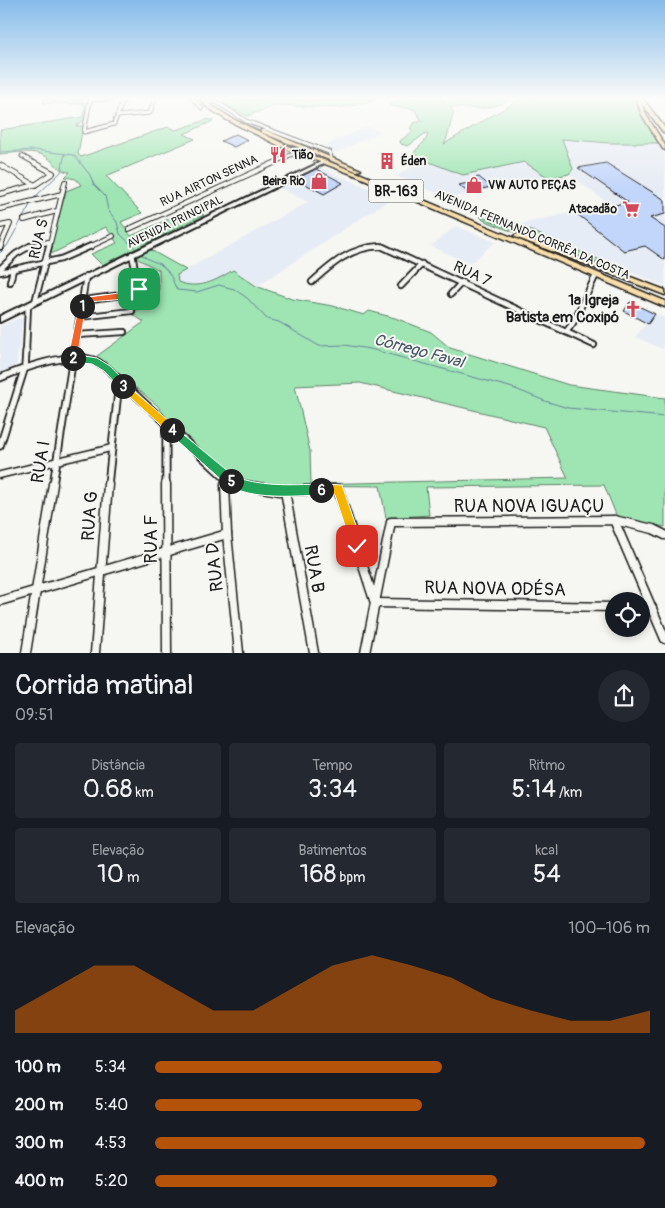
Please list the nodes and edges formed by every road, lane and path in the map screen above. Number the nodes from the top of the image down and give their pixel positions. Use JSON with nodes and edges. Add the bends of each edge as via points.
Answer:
{"nodes":[{"id":1,"x":85,"y":128,"type":"edge"},
{"id":2,"x":100,"y":128,"type":"edge"},
{"id":3,"x":248,"y":128,"type":"edge"},
{"id":4,"x":261,"y":128,"type":"edge"},
{"id":5,"x":653,"y":128,"type":"edge"},
{"id":6,"x":275,"y":133,"type":"junction"},
{"id":7,"x":658,"y":138,"type":"junction"},
{"id":8,"x":665,"y":141,"type":"edge"},
{"id":9,"x":299,"y":144,"type":"junction"},
{"id":10,"x":290,"y":149,"type":"junction"},
{"id":11,"x":665,"y":149,"type":"edge"},
{"id":12,"x":297,"y":152,"type":"junction"},
{"id":13,"x":22,"y":156,"type":"dead end"},
{"id":14,"x":332,"y":157,"type":"junction"},
{"id":15,"x":325,"y":162,"type":"junction"},
{"id":16,"x":0,"y":165,"type":"edge"},
{"id":17,"x":65,"y":182,"type":"dead end"},
{"id":18,"x":36,"y":185,"type":"junction"},
{"id":19,"x":0,"y":189,"type":"edge"},
{"id":20,"x":6,"y":193,"type":"junction"},
{"id":21,"x":0,"y":194,"type":"edge"},
{"id":22,"x":62,"y":194,"type":"junction"},
{"id":23,"x":0,"y":209,"type":"edge"},
{"id":24,"x":58,"y":211,"type":"junction"},
{"id":25,"x":24,"y":220,"type":"dead end"},
{"id":26,"x":0,"y":226,"type":"edge"},
{"id":27,"x":129,"y":229,"type":"dead end"},
{"id":28,"x":113,"y":236,"type":"dead end"},
{"id":29,"x":517,"y":236,"type":"junction"},
{"id":30,"x":48,"y":242,"type":"junction"},
{"id":31,"x":0,"y":247,"type":"edge"},
{"id":32,"x":132,"y":254,"type":"junction"},
{"id":33,"x":45,"y":264,"type":"junction"},
{"id":34,"x":422,"y":264,"type":"junction"},
{"id":35,"x":0,"y":270,"type":"edge"},
{"id":36,"x":13,"y":270,"type":"junction"},
{"id":37,"x":596,"y":274,"type":"junction"},
{"id":38,"x":86,"y":276,"type":"junction"},
{"id":39,"x":606,"y":277,"type":"junction"},
{"id":40,"x":10,"y":282,"type":"dead end"},
{"id":41,"x":312,"y":282,"type":"dead end"},
{"id":42,"x":462,"y":282,"type":"junction"},
{"id":43,"x":401,"y":286,"type":"dead end"},
{"id":44,"x":665,"y":293,"type":"edge"},
{"id":45,"x":451,"y":294,"type":"dead end"},
{"id":46,"x":84,"y":300,"type":"junction"},
{"id":47,"x":665,"y":300,"type":"edge"},
{"id":48,"x":32,"y":304,"type":"junction"},
{"id":49,"x":132,"y":311,"type":"dead end"},
{"id":50,"x":80,"y":317,"type":"junction"},
{"id":51,"x":0,"y":319,"type":"edge"},
{"id":52,"x":573,"y":323,"type":"junction"},
{"id":53,"x":124,"y":332,"type":"dead end"},
{"id":54,"x":566,"y":332,"type":"junction"},
{"id":55,"x":77,"y":335,"type":"junction"},
{"id":56,"x":573,"y":335,"type":"junction"},
{"id":57,"x":594,"y":345,"type":"dead end"},
{"id":58,"x":72,"y":360,"type":"junction"},
{"id":59,"x":25,"y":367,"type":"junction"},
{"id":60,"x":0,"y":378,"type":"edge"},
{"id":61,"x":119,"y":382,"type":"junction"},
{"id":62,"x":166,"y":425,"type":"junction"},
{"id":63,"x":0,"y":446,"type":"edge"},
{"id":64,"x":110,"y":448,"type":"junction"},
{"id":65,"x":56,"y":462,"type":"junction"},
{"id":66,"x":0,"y":475,"type":"edge"},
{"id":67,"x":224,"y":478,"type":"junction"},
{"id":68,"x":285,"y":491,"type":"junction"},
{"id":69,"x":614,"y":520,"type":"junction"},
{"id":70,"x":227,"y":534,"type":"junction"},
{"id":71,"x":665,"y":535,"type":"edge"},
{"id":72,"x":166,"y":552,"type":"junction"},
{"id":73,"x":101,"y":571,"type":"junction"},
{"id":74,"x":36,"y":590,"type":"junction"},
{"id":75,"x":0,"y":600,"type":"edge"},
{"id":76,"x":376,"y":603,"type":"junction"},
{"id":77,"x":605,"y":607,"type":"edge"},
{"id":78,"x":652,"y":608,"type":"joint"},
{"id":79,"x":665,"y":639,"type":"edge"},
{"id":80,"x":26,"y":653,"type":"edge"},
{"id":81,"x":95,"y":653,"type":"edge"},
{"id":82,"x":167,"y":653,"type":"edge"},
{"id":83,"x":239,"y":653,"type":"edge"},
{"id":84,"x":314,"y":653,"type":"edge"},
{"id":85,"x":365,"y":653,"type":"edge"}],
"edges":[{"from":1,"to":2,"type":"street","via":[[85,133]]},
{"from":3,"to":10,"type":"highway","name":"AVENIDA FERNANDO CORRÊA DA COSTA","number":"BR-163"},
{"from":4,"to":6,"type":"highway","name":"AVENIDA FERNANDO CORRÊA DA COSTA","number":"BR-163"},
{"from":5,"to":7,"type":"main road"},
{"from":6,"to":9,"type":"highway","name":"AVENIDA FERNANDO CORRÊA DA COSTA","number":"BR-163"},
{"from":6,"to":14,"type":"street","via":[[329,152]]},
{"from":7,"to":8,"type":"main road"},
{"from":7,"to":11,"type":"main road"},
{"from":9,"to":10,"type":"highway","via":[[290,146]]},
{"from":9,"to":14,"type":"highway","name":"AVENIDA FERNANDO CORRÊA DA COSTA","number":"BR-163"},
{"from":10,"to":12,"type":"highway","name":"AVENIDA FERNANDO CORRÊA DA COSTA","number":"BR-163"},
{"from":12,"to":15,"type":"highway","name":"AVENIDA FERNANDO CORRÊA DA COSTA","number":"BR-163"},
{"from":12,"to":27,"type":"street","name":"RUA AIRTON SENNA"},
{"from":13,"to":18,"type":"street","via":[[53,173],[45,182]]},
{"from":14,"to":15,"type":"highway"},
{"from":14,"to":29,"type":"highway","name":"AVENIDA FERNANDO CORRÊA DA COSTA","number":"BR-163"},
{"from":15,"to":32,"type":"street","name":"AVENIDA PRINCIPAL"},
{"from":15,"to":37,"type":"highway","name":"AVENIDA FERNANDO CORRÊA DA COSTA","number":"BR-163"},
{"from":16,"to":18,"type":"street"},
{"from":17,"to":22,"type":"street","name":"RUA S"},
{"from":18,"to":20,"type":"street"},
{"from":19,"to":20,"type":"street"},
{"from":20,"to":21,"type":"street"},
{"from":22,"to":23,"type":"street"},
{"from":22,"to":24,"type":"street","name":"RUA S"},
{"from":24,"to":25,"type":"street"},
{"from":24,"to":30,"type":"street","name":"RUA S"},
{"from":26,"to":31,"type":"street","via":[[10,224]]},
{"from":28,"to":33,"type":"street"},
{"from":29,"to":39,"type":"highway","name":"AVENIDA FERNANDO CORRÊA DA COSTA","number":"BR-163"},
{"from":29,"to":44,"type":"main road","name":"AVENIDA FERNANDO CORRÊA DA COSTA","number":"BR-163"},
{"from":30,"to":33,"type":"street","name":"RUA S"},
{"from":30,"to":35,"type":"street","via":[[23,247]]},
{"from":32,"to":38,"type":"street","name":"AVENIDA PRINCIPAL"},
{"from":32,"to":46,"type":"street","via":[[139,289],[129,294]]},
{"from":33,"to":36,"type":"street"},
{"from":33,"to":48,"type":"street","name":"RUA S"},
{"from":34,"to":41,"type":"street","name":"RUA 7","via":[[394,250],[369,245],[340,256]]},
{"from":34,"to":42,"type":"street","name":"RUA 7"},
{"from":34,"to":43,"type":"street"},
{"from":35,"to":36,"type":"street"},
{"from":36,"to":40,"type":"street"},
{"from":37,"to":39,"type":"highway","name":"AVENIDA FERNANDO CORRÊA DA COSTA","number":"BR-163"},
{"from":37,"to":52,"type":"street"},
{"from":38,"to":46,"type":"street","name":"RUA I"},
{"from":38,"to":48,"type":"street","name":"AVENIDA PRINCIPAL"},
{"from":39,"to":47,"type":"highway","name":"AVENIDA FERNANDO CORRÊA DA COSTA","number":"BR-163"},
{"from":42,"to":45,"type":"street"},
{"from":42,"to":54,"type":"street","name":"RUA 7"},
{"from":46,"to":50,"type":"street","name":"RUA I"},
{"from":48,"to":51,"type":"street","name":"AVENIDA PRINCIPAL"},
{"from":48,"to":59,"type":"street","name":"RUA S"},
{"from":49,"to":50,"type":"street"},
{"from":50,"to":55,"type":"street","name":"RUA I"},
{"from":52,"to":54,"type":"street"},
{"from":52,"to":56,"type":"street","via":[[576,331]]},
{"from":53,"to":55,"type":"street"},
{"from":54,"to":56,"type":"street","name":"RUA 7"},
{"from":55,"to":58,"type":"street","name":"RUA I"},
{"from":56,"to":57,"type":"street","name":"RUA 7"},
{"from":58,"to":59,"type":"street"},
{"from":58,"to":61,"type":"street","via":[[94,360],[107,368]]},
{"from":58,"to":65,"type":"street","name":"RUA I"},
{"from":59,"to":60,"type":"street"},
{"from":59,"to":63,"type":"street","name":"RUA S"},
{"from":61,"to":62,"type":"street"},
{"from":61,"to":64,"type":"street","name":"RUA G"},
{"from":62,"to":67,"type":"street"},
{"from":62,"to":72,"type":"street","name":"RUA F"},
{"from":64,"to":65,"type":"street"},
{"from":64,"to":73,"type":"street","name":"RUA G"},
{"from":65,"to":66,"type":"street"},
{"from":65,"to":74,"type":"street","name":"RUA I"},
{"from":67,"to":68,"type":"street","via":[[241,486]]},
{"from":67,"to":70,"type":"street","name":"RUA D"},
{"from":68,"to":76,"type":"street","via":[[338,489]]},
{"from":68,"to":84,"type":"street","name":"RUA B"},
{"from":69,"to":71,"type":"street","name":"RUA NOVA IGUAÇU"},
{"from":69,"to":76,"type":"street","name":"RUA NOVA IGUAÇU","via":[[391,522]]},
{"from":69,"to":78,"type":"street"},
{"from":70,"to":72,"type":"street"},
{"from":70,"to":83,"type":"street","name":"RUA D"},
{"from":72,"to":73,"type":"street"},
{"from":72,"to":82,"type":"street","name":"RUA F"},
{"from":73,"to":74,"type":"street"},
{"from":73,"to":81,"type":"street","name":"RUA G"},
{"from":74,"to":75,"type":"street"},
{"from":74,"to":80,"type":"street","name":"RUA I"},
{"from":76,"to":77,"type":"street","name":"RUA NOVA ODÉSA"},
{"from":76,"to":85,"type":"street"},
{"from":78,"to":79,"type":"street"}]}
